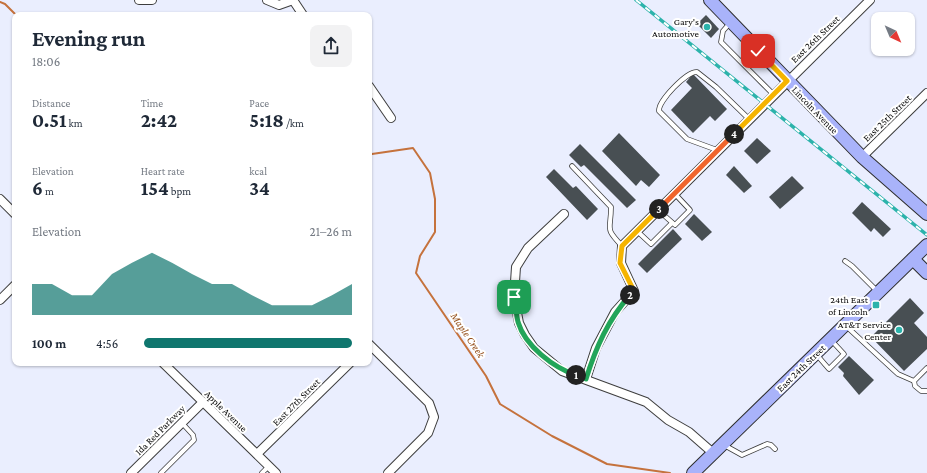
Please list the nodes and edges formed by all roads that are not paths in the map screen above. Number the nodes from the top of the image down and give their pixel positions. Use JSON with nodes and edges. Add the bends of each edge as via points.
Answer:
{"nodes":[{"id":1,"x":139,"y":0,"type":"edge"},
{"id":2,"x":152,"y":0,"type":"edge"},
{"id":3,"x":267,"y":0,"type":"edge"},
{"id":4,"x":293,"y":0,"type":"edge"},
{"id":5,"x":870,"y":0,"type":"edge"},
{"id":6,"x":712,"y":1,"type":"edge"},
{"id":7,"x":301,"y":12,"type":"edge"},
{"id":8,"x":730,"y":22,"type":"junction"},
{"id":9,"x":787,"y":81,"type":"junction"},
{"id":10,"x":372,"y":90,"type":"edge"},
{"id":11,"x":927,"y":93,"type":"edge"},
{"id":12,"x":774,"y":94,"type":"junction"},
{"id":13,"x":391,"y":118,"type":"dead end"},
{"id":14,"x":749,"y":119,"type":"junction"},
{"id":15,"x":718,"y":150,"type":"junction"},
{"id":16,"x":862,"y":157,"type":"junction"},
{"id":17,"x":572,"y":166,"type":"dead end"},
{"id":18,"x":674,"y":194,"type":"junction"},
{"id":19,"x":0,"y":199,"type":"edge"},
{"id":20,"x":658,"y":210,"type":"junction"},
{"id":21,"x":12,"y":211,"type":"edge"},
{"id":22,"x":564,"y":214,"type":"dead end"},
{"id":23,"x":927,"y":214,"type":"edge"},
{"id":24,"x":672,"y":223,"type":"junction"},
{"id":25,"x":637,"y":231,"type":"junction"},
{"id":26,"x":927,"y":245,"type":"edge"},
{"id":27,"x":622,"y":246,"type":"junction"},
{"id":28,"x":913,"y":259,"type":"junction"},
{"id":29,"x":845,"y":261,"type":"dead end"},
{"id":30,"x":927,"y":272,"type":"edge"},
{"id":31,"x":12,"y":288,"type":"edge"},
{"id":32,"x":879,"y":293,"type":"junction"},
{"id":33,"x":0,"y":300,"type":"edge"},
{"id":34,"x":845,"y":325,"type":"junction"},
{"id":35,"x":830,"y":340,"type":"junction"},
{"id":36,"x":372,"y":347,"type":"edge"},
{"id":37,"x":816,"y":354,"type":"junction"},
{"id":38,"x":166,"y":366,"type":"edge"},
{"id":39,"x":347,"y":366,"type":"edge"},
{"id":40,"x":927,"y":368,"type":"edge"},
{"id":41,"x":586,"y":379,"type":"junction"},
{"id":42,"x":914,"y":381,"type":"junction"},
{"id":43,"x":927,"y":391,"type":"edge"},
{"id":44,"x":203,"y":402,"type":"junction"},
{"id":45,"x":182,"y":423,"type":"junction"},
{"id":46,"x":723,"y":444,"type":"junction"},
{"id":47,"x":775,"y":449,"type":"dead end"},
{"id":48,"x":257,"y":454,"type":"junction"},
{"id":49,"x":713,"y":454,"type":"junction"},
{"id":50,"x":269,"y":466,"type":"junction"},
{"id":51,"x":131,"y":473,"type":"edge"},
{"id":52,"x":160,"y":473,"type":"edge"},
{"id":53,"x":262,"y":473,"type":"edge"},
{"id":54,"x":276,"y":473,"type":"edge"},
{"id":55,"x":388,"y":473,"type":"edge"},
{"id":56,"x":693,"y":473,"type":"edge"}],
"edges":[{"from":1,"to":2,"type":"street"},
{"from":3,"to":4,"type":"street","via":[[279,5]]},
{"from":4,"to":7,"type":"street"},
{"from":5,"to":9,"type":"street","name":"East 26th Street"},
{"from":6,"to":8,"type":"street","name":"Lincoln Avenue"},
{"from":8,"to":9,"type":"street","name":"Lincoln Avenue"},
{"from":8,"to":12,"type":"lane","via":[[723,31],[721,42]]},
{"from":9,"to":12,"type":"street","name":"East 26th Street"},
{"from":9,"to":16,"type":"street","name":"Lincoln Avenue"},
{"from":10,"to":13,"type":"street"},
{"from":11,"to":16,"type":"street","name":"East 25th Street"},
{"from":12,"to":14,"type":"street","name":"East 26th Street"},
{"from":14,"to":15,"type":"street","name":"East 26th Street"},
{"from":14,"to":15,"type":"lane","via":[[697,72],[692,72],[663,99],[658,106],[659,111],[687,139]]},
{"from":15,"to":18,"type":"street","name":"East 26th Street"},
{"from":16,"to":23,"type":"street","name":"Lincoln Avenue"},
{"from":17,"to":27,"type":"lane","via":[[611,207],[609,232]]},
{"from":18,"to":20,"type":"street","name":"East 26th Street"},
{"from":18,"to":24,"type":"lane","via":[[690,210],[674,226]]},
{"from":19,"to":21,"type":"street"},
{"from":20,"to":24,"type":"lane"},
{"from":20,"to":25,"type":"street","name":"East 26th Street"},
{"from":22,"to":41,"type":"street","via":[[528,248],[516,267],[514,297],[519,323],[534,348],[562,371]]},
{"from":24,"to":25,"type":"lane","via":[[651,244]]},
{"from":25,"to":27,"type":"street","name":"East 26th Street"},
{"from":26,"to":28,"type":"street","name":"East 24th Street"},
{"from":27,"to":41,"type":"street","via":[[620,263],[634,291],[615,312],[596,348]]},
{"from":28,"to":30,"type":"street"},
{"from":28,"to":32,"type":"street","name":"East 24th Street"},
{"from":29,"to":32,"type":"lane"},
{"from":31,"to":33,"type":"street"},
{"from":32,"to":34,"type":"street","name":"East 24th Street"},
{"from":34,"to":35,"type":"street","name":"East 24th Street"},
{"from":34,"to":42,"type":"lane","via":[[898,374]]},
{"from":35,"to":37,"type":"street","name":"East 24th Street"},
{"from":35,"to":37,"type":"lane","via":[[844,354],[829,369]]},
{"from":36,"to":55,"type":"street","via":[[429,403],[434,417],[428,433]]},
{"from":37,"to":46,"type":"street","name":"East 24th Street"},
{"from":38,"to":44,"type":"street","name":"Apple Avenue"},
{"from":39,"to":48,"type":"street","name":"East 27th Street"},
{"from":40,"to":42,"type":"lane"},
{"from":41,"to":49,"type":"street","via":[[646,402],[668,420],[689,432]]},
{"from":42,"to":43,"type":"lane","via":[[915,386],[921,391]]},
{"from":44,"to":45,"type":"street","name":"Ida Red Parkway"},
{"from":44,"to":48,"type":"street","name":"Apple Avenue"},
{"from":45,"to":51,"type":"street","name":"Ida Red Parkway"},
{"from":45,"to":52,"type":"lane","via":[[193,435],[194,440]]},
{"from":46,"to":47,"type":"lane","via":[[742,455],[767,444]]},
{"from":46,"to":49,"type":"street","name":"East 24th Street"},
{"from":48,"to":50,"type":"street","name":"Apple Avenue"},
{"from":49,"to":56,"type":"street","name":"East 24th Street"},
{"from":50,"to":53,"type":"lane"},
{"from":50,"to":54,"type":"street","name":"Apple Avenue"}]}
